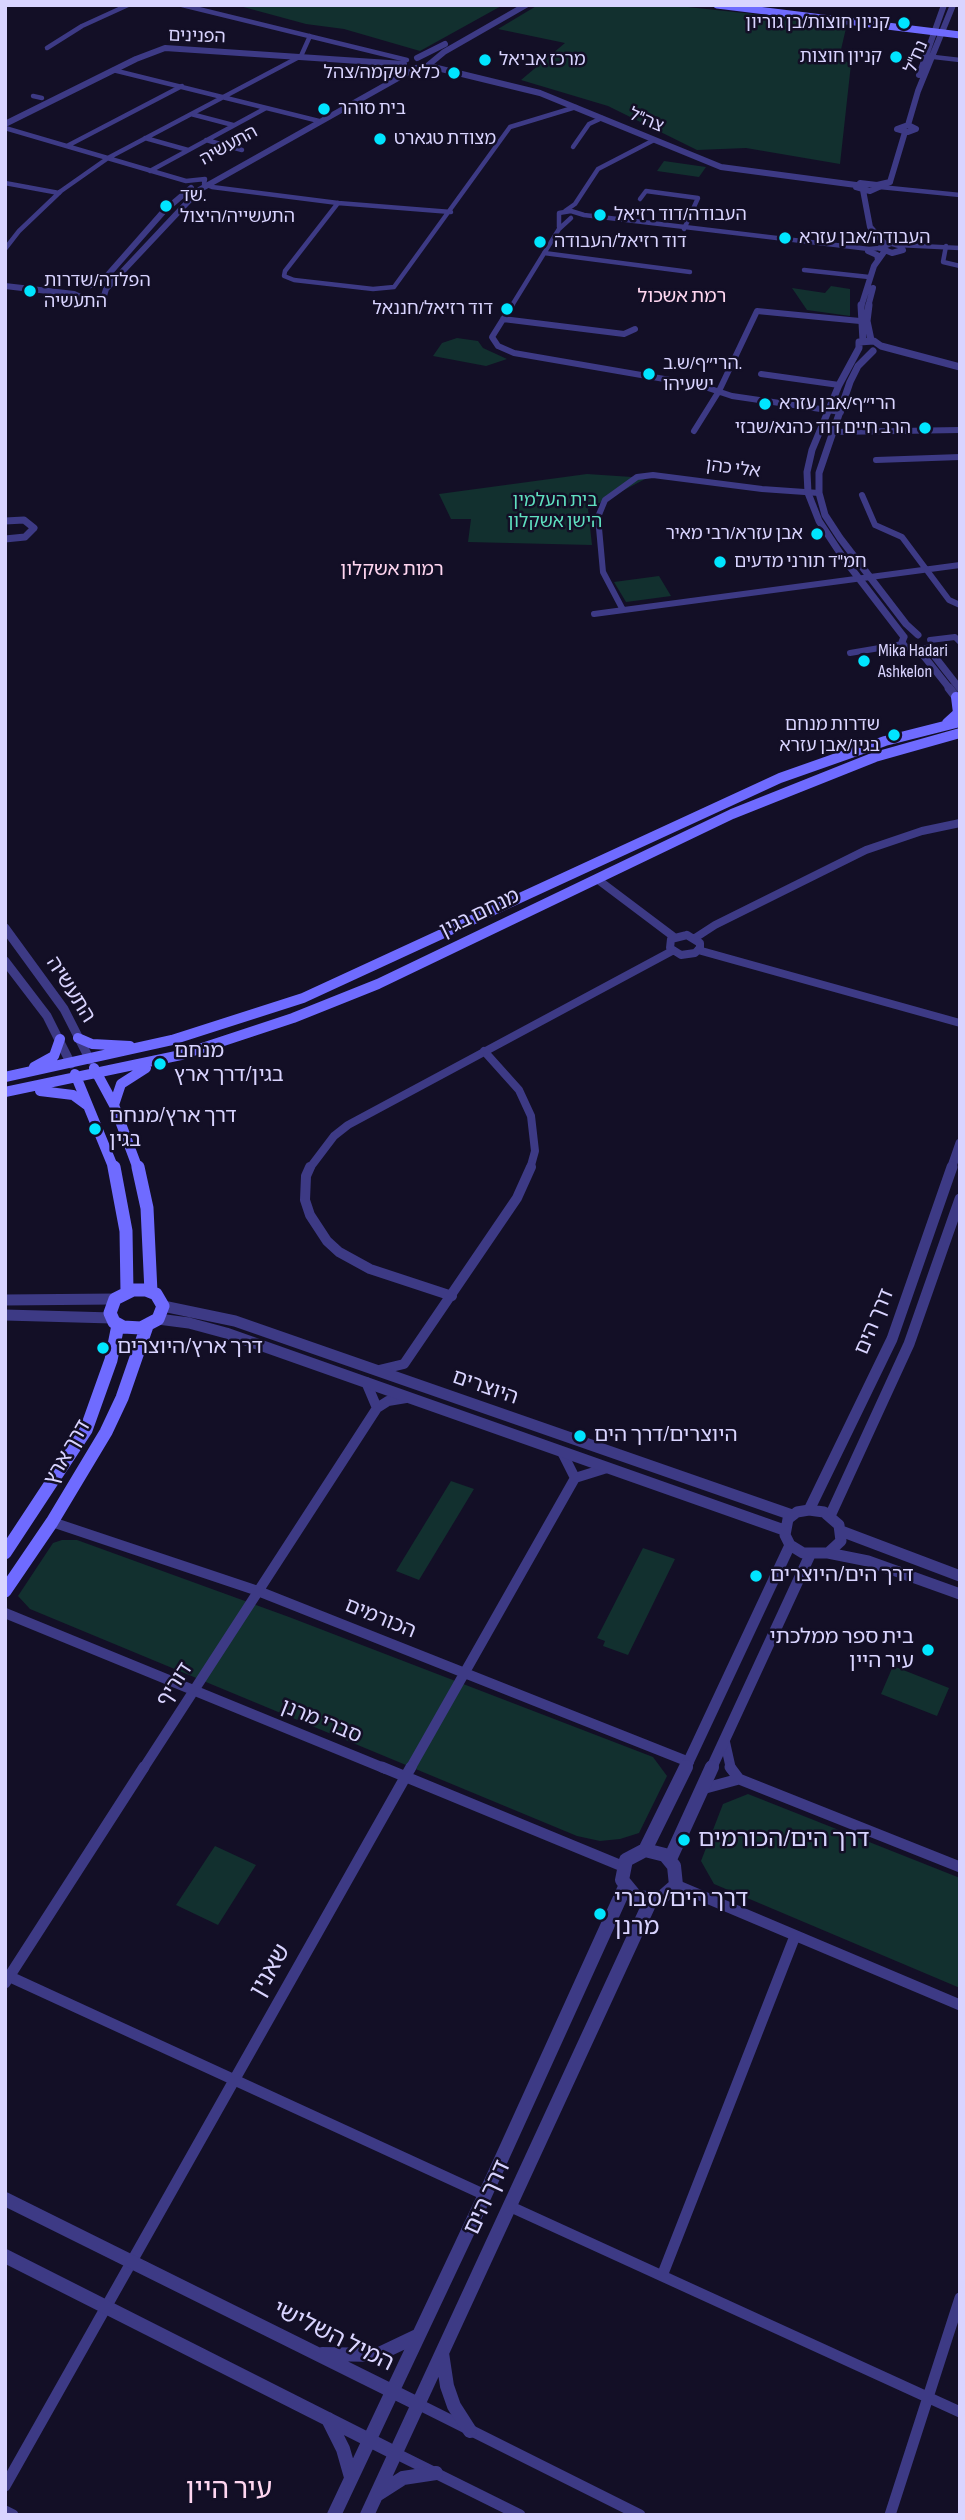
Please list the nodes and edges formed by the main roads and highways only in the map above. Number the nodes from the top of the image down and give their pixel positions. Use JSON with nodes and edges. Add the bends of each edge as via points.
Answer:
{"nodes":[{"id":1,"x":717,"y":5,"type":"edge"},
{"id":2,"x":744,"y":5,"type":"edge"},
{"id":3,"x":913,"y":28,"type":"junction"},
{"id":4,"x":933,"y":30,"type":"junction"},
{"id":5,"x":943,"y":31,"type":"junction"},
{"id":6,"x":960,"y":33,"type":"edge"},
{"id":7,"x":958,"y":696,"type":"edge"},
{"id":8,"x":960,"y":722,"type":"edge"},
{"id":9,"x":939,"y":732,"type":"junction"},
{"id":10,"x":960,"y":735,"type":"edge"},
{"id":11,"x":78,"y":1038,"type":"road end"},
{"id":12,"x":60,"y":1039,"type":"road end"},
{"id":13,"x":172,"y":1040,"type":"junction"},
{"id":14,"x":181,"y":1055,"type":"junction"},
{"id":15,"x":90,"y":1060,"type":"junction"},
{"id":16,"x":71,"y":1064,"type":"junction"},
{"id":17,"x":98,"y":1074,"type":"junction"},
{"id":18,"x":5,"y":1077,"type":"edge"},
{"id":19,"x":76,"y":1079,"type":"junction"},
{"id":20,"x":9,"y":1091,"type":"edge"},
{"id":21,"x":114,"y":1105,"type":"junction"},
{"id":22,"x":90,"y":1108,"type":"junction"},
{"id":23,"x":151,"y":1292,"type":"junction"},
{"id":24,"x":121,"y":1295,"type":"junction"},
{"id":25,"x":156,"y":1317,"type":"junction"},
{"id":26,"x":115,"y":1322,"type":"junction"},
{"id":27,"x":5,"y":1553,"type":"edge"},
{"id":28,"x":5,"y":1594,"type":"edge"},
{"id":29,"x":5,"y":1604,"type":"edge"}],
"edges":[{"from":1,"to":3,"type":"main road"},
{"from":2,"to":3,"type":"main road"},
{"from":3,"to":4,"type":"main road"},
{"from":3,"to":4,"type":"main road"},
{"from":4,"to":5,"type":"main road"},
{"from":5,"to":6,"type":"main road"},
{"from":5,"to":6,"type":"main road"},
{"from":7,"to":9,"type":"main road","via":[[957,715]]},
{"from":8,"to":9,"type":"main road","name":"מנחם בגין"},
{"from":9,"to":10,"type":"main road","name":"מנחם בגין"},
{"from":9,"to":13,"type":"main road","name":"מנחם בגין","via":[[885,741],[780,778],[303,998]]},
{"from":9,"to":14,"type":"main road","name":"מנחם בגין","via":[[732,814],[378,984],[243,1037]]},
{"from":11,"to":13,"type":"main road","via":[[108,1046]]},
{"from":12,"to":18,"type":"main road","via":[[54,1056]]},
{"from":13,"to":15,"type":"main road","name":"מנחם בגין"},
{"from":14,"to":17,"type":"main road","name":"מנחם בגין"},
{"from":14,"to":21,"type":"main road","via":[[131,1076],[121,1084]]},
{"from":15,"to":16,"type":"main road","name":"מנחם בגין"},
{"from":15,"to":17,"type":"main road","name":"התעשיה"},
{"from":16,"to":18,"type":"main road","name":"מנחם בגין"},
{"from":16,"to":19,"type":"main road"},
{"from":17,"to":19,"type":"main road","name":"מנחם בגין"},
{"from":17,"to":21,"type":"main road"},
{"from":19,"to":20,"type":"main road","name":"מנחם בגין"},
{"from":19,"to":22,"type":"main road"},
{"from":20,"to":22,"type":"main road","via":[[61,1092]]},
{"from":21,"to":23,"type":"main road","via":[[139,1171]]},
{"from":22,"to":24,"type":"main road","via":[[117,1175],[127,1242]]},
{"from":23,"to":24,"type":"main road"},
{"from":23,"to":25,"type":"main road","via":[[159,1298]]},
{"from":24,"to":26,"type":"main road","via":[[110,1308]]},
{"from":25,"to":26,"type":"main road","via":[[135,1328]]},
{"from":25,"to":28,"type":"main road","name":"דרך ארץ","via":[[106,1432]]},
{"from":26,"to":27,"type":"main road","name":"דרך ארץ","via":[[111,1360],[86,1430]]},
{"from":28,"to":29,"type":"main road"}]}
